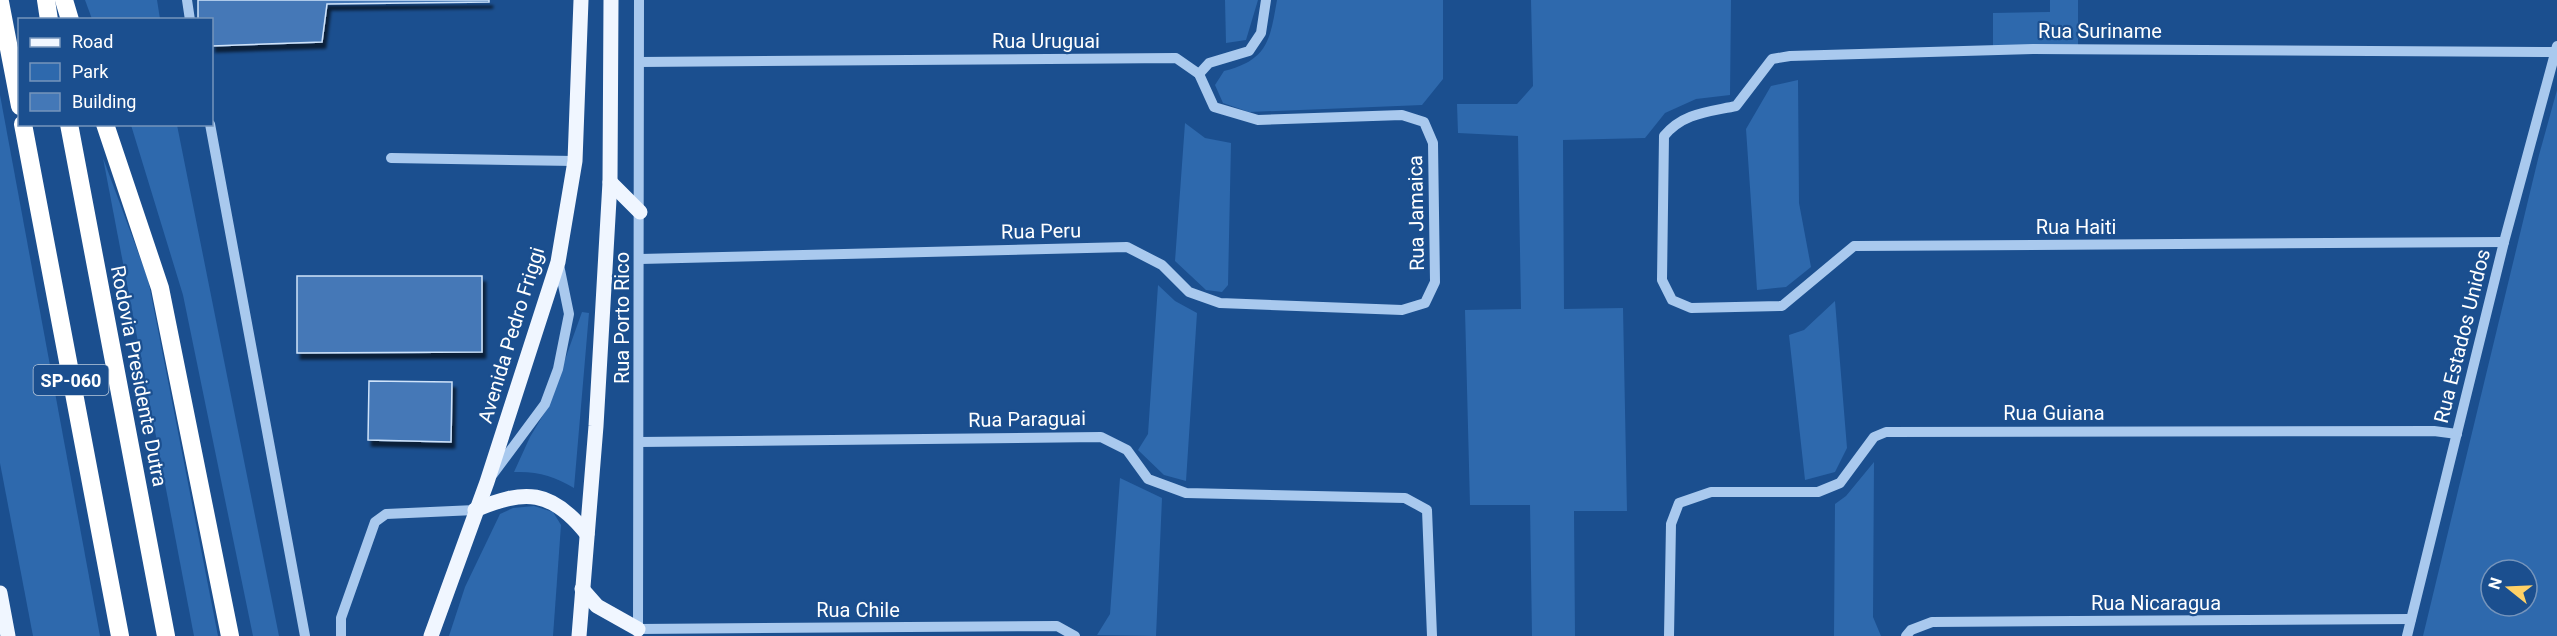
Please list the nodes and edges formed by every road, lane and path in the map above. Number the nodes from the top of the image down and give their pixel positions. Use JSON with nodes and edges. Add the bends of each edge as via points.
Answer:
{"nodes":[{"id":1,"x":46,"y":0,"type":"edge"},
{"id":2,"x":64,"y":0,"type":"edge"},
{"id":3,"x":187,"y":0,"type":"edge"},
{"id":4,"x":581,"y":0,"type":"edge"},
{"id":5,"x":610,"y":0,"type":"edge"},
{"id":6,"x":639,"y":0,"type":"edge"},
{"id":7,"x":1266,"y":0,"type":"edge"},
{"id":8,"x":0,"y":2,"type":"edge"},
{"id":9,"x":49,"y":18,"type":"edge"},
{"id":10,"x":69,"y":18,"type":"edge"},
{"id":11,"x":190,"y":18,"type":"edge"},
{"id":12,"x":2556,"y":49,"type":"edge"},
{"id":13,"x":639,"y":62,"type":"junction"},
{"id":14,"x":1199,"y":75,"type":"junction"},
{"id":15,"x":18,"y":95,"type":"edge"},
{"id":16,"x":23,"y":126,"type":"edge"},
{"id":17,"x":69,"y":126,"type":"edge"},
{"id":18,"x":106,"y":126,"type":"edge"},
{"id":19,"x":210,"y":126,"type":"edge"},
{"id":20,"x":391,"y":158,"type":"dead end"},
{"id":21,"x":575,"y":161,"type":"junction"},
{"id":22,"x":610,"y":182,"type":"junction"},
{"id":23,"x":640,"y":212,"type":"junction"},
{"id":24,"x":2504,"y":242,"type":"junction"},
{"id":25,"x":640,"y":259,"type":"junction"},
{"id":26,"x":558,"y":262,"type":"junction"},
{"id":27,"x":1672,"y":300,"type":"joint"},
{"id":28,"x":1425,"y":303,"type":"joint"},
{"id":29,"x":2457,"y":434,"type":"junction"},
{"id":30,"x":639,"y":442,"type":"junction"},
{"id":31,"x":487,"y":482,"type":"junction"},
{"id":32,"x":475,"y":510,"type":"junction"},
{"id":33,"x":587,"y":534,"type":"junction"},
{"id":34,"x":582,"y":589,"type":"junction"},
{"id":35,"x":0,"y":593,"type":"edge"},
{"id":36,"x":2411,"y":619,"type":"junction"},
{"id":37,"x":638,"y":632,"type":"edge"},
{"id":38,"x":8,"y":636,"type":"edge"},
{"id":39,"x":120,"y":636,"type":"edge"},
{"id":40,"x":166,"y":636,"type":"edge"},
{"id":41,"x":230,"y":636,"type":"edge"},
{"id":42,"x":304,"y":636,"type":"edge"},
{"id":43,"x":341,"y":636,"type":"edge"},
{"id":44,"x":430,"y":636,"type":"edge"},
{"id":45,"x":579,"y":636,"type":"edge"},
{"id":46,"x":1075,"y":636,"type":"edge"},
{"id":47,"x":1432,"y":636,"type":"edge"},
{"id":48,"x":1669,"y":636,"type":"edge"},
{"id":49,"x":1906,"y":636,"type":"edge"},
{"id":50,"x":2407,"y":636,"type":"edge"}],
"edges":[{"from":1,"to":9,"type":"highway"},
{"from":2,"to":10,"type":"highway"},
{"from":3,"to":11,"type":"street"},
{"from":4,"to":21,"type":"main road","name":"Avenida Pedro Friggi"},
{"from":5,"to":22,"type":"main road"},
{"from":6,"to":13,"type":"street","name":"Rua Porto Rico"},
{"from":7,"to":14,"type":"street","via":[[1261,33],[1249,51],[1209,63]]},
{"from":8,"to":15,"type":"highway"},
{"from":12,"to":24,"type":"street","name":"Rua Estados Unidos"},
{"from":12,"to":27,"type":"street","name":"Rua Suriname","via":[[2034,49],[1772,59],[1736,106],[1688,116],[1664,136],[1662,280]]},
{"from":13,"to":14,"type":"street","name":"Rua Uruguai","via":[[1176,58]]},
{"from":13,"to":23,"type":"street","name":"Rua Porto Rico"},
{"from":14,"to":28,"type":"street","name":"Rua Jamaica","via":[[1214,107],[1258,120],[1402,115],[1424,123],[1433,143],[1435,282]]},
{"from":16,"to":39,"type":"highway","number":"SP-060"},
{"from":17,"to":40,"type":"highway","name":"Rodovia Presidente Dutra","number":"SP-060"},
{"from":18,"to":41,"type":"highway","via":[[160,288]]},
{"from":19,"to":42,"type":"street"},
{"from":20,"to":21,"type":"street"},
{"from":21,"to":26,"type":"main road","name":"Avenida Pedro Friggi"},
{"from":22,"to":23,"type":"main road"},
{"from":22,"to":33,"type":"main road"},
{"from":23,"to":25,"type":"street","name":"Rua Porto Rico"},
{"from":24,"to":27,"type":"street","name":"Rua Haiti","via":[[1854,246],[1782,306],[1691,308]]},
{"from":24,"to":29,"type":"street","name":"Rua Estados Unidos"},
{"from":25,"to":28,"type":"street","name":"Rua Peru","via":[[1127,247],[1162,265],[1188,292],[1220,303],[1402,310]]},
{"from":25,"to":30,"type":"street","name":"Rua Porto Rico"},
{"from":26,"to":31,"type":"main road","name":"Avenida Pedro Friggi"},
{"from":26,"to":31,"type":"street","via":[[569,314],[558,369],[545,404]]},
{"from":29,"to":36,"type":"street","name":"Rua Estados Unidos"},
{"from":29,"to":48,"type":"street","name":"Rua Guiana","via":[[1897,431],[1874,436],[1840,483],[1818,492],[1712,492],[1679,503],[1671,525]]},
{"from":30,"to":37,"type":"street","name":"Rua Porto Rico"},
{"from":30,"to":47,"type":"street","name":"Rua Paraguai","via":[[1101,436],[1127,450],[1148,479],[1186,493],[1406,498],[1427,510]]},
{"from":31,"to":32,"type":"main road","name":"Avenida Pedro Friggi"},
{"from":32,"to":33,"type":"main road","via":[[519,495],[531,496],[551,502],[575,519]]},
{"from":32,"to":43,"type":"street","via":[[386,514],[375,522],[341,618]]},
{"from":32,"to":44,"type":"main road","name":"Avenida Pedro Friggi"},
{"from":33,"to":34,"type":"main road"},
{"from":34,"to":37,"type":"main road","via":[[597,606]]},
{"from":34,"to":45,"type":"main road"},
{"from":35,"to":38,"type":"main road"},
{"from":36,"to":49,"type":"street","name":"Rua Nicaragua","via":[[1932,622]]},
{"from":36,"to":50,"type":"street","name":"Rua Estados Unidos"},
{"from":37,"to":46,"type":"street","name":"Rua Chile","via":[[1057,626]]}]}
